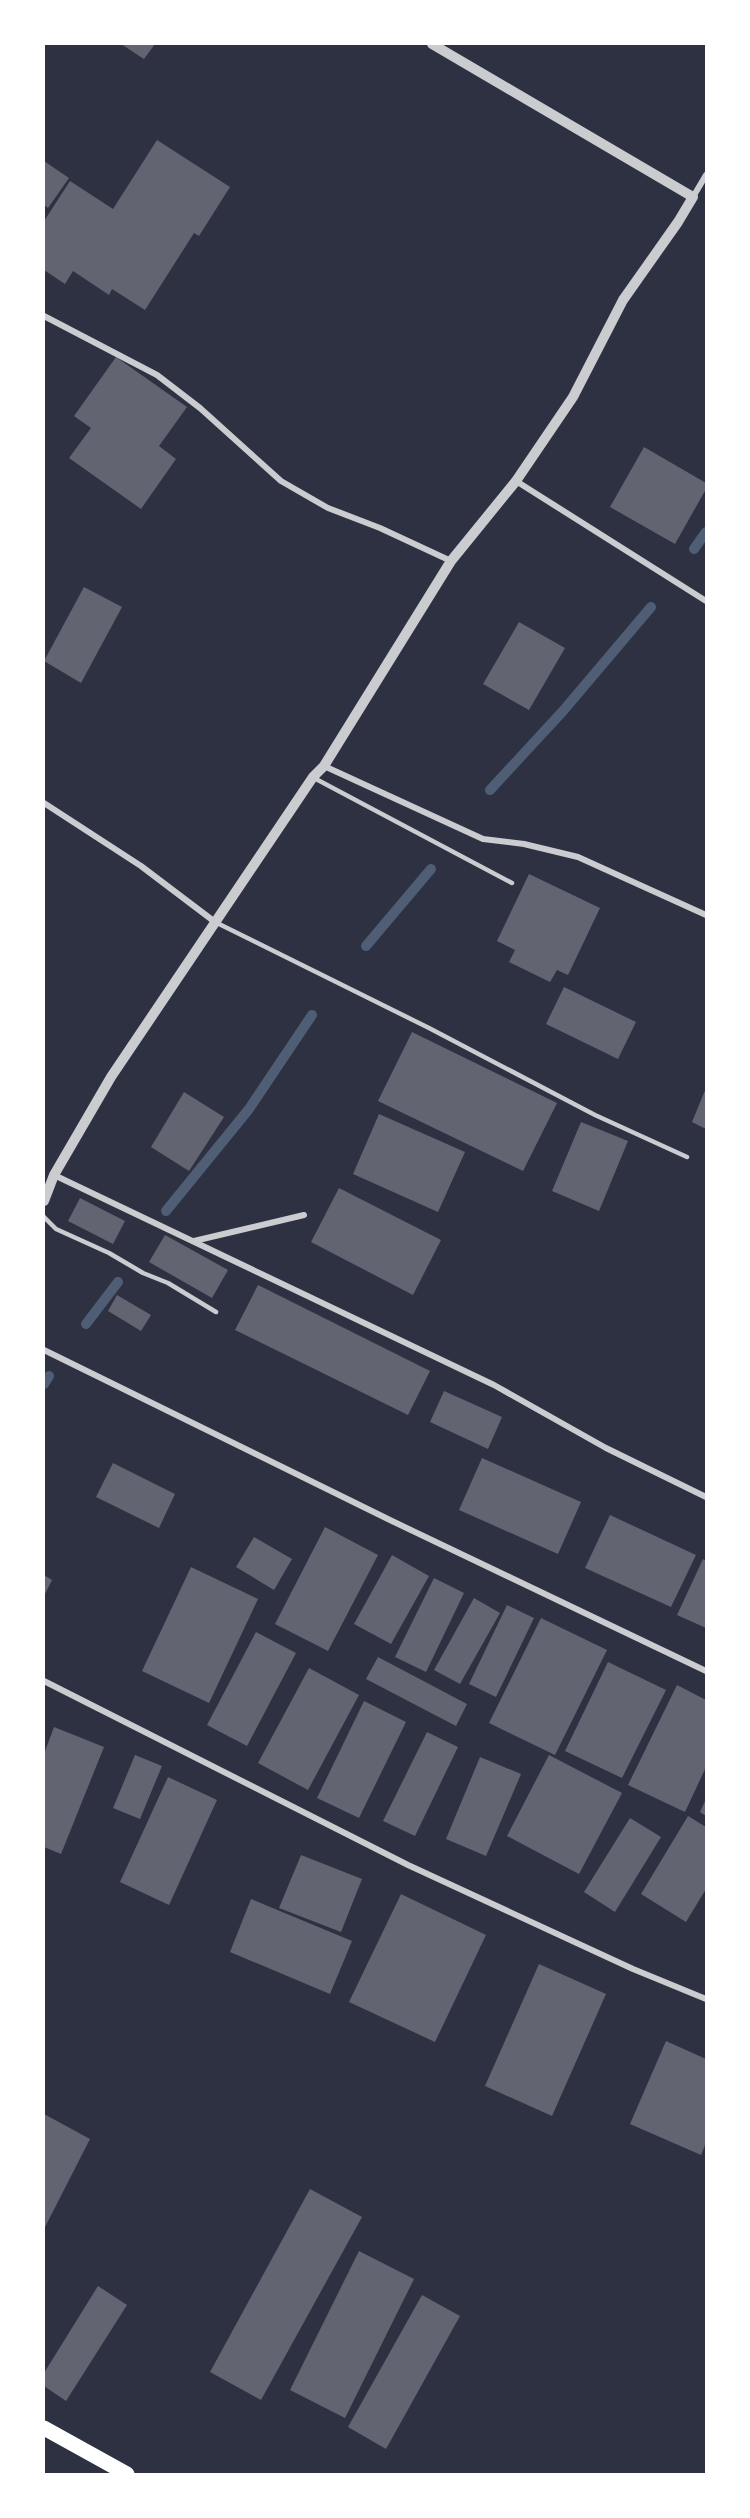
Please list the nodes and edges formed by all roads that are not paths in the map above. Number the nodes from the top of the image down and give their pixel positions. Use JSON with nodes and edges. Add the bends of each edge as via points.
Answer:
{"nodes":[{"id":1,"x":432,"y":44,"type":"edge"},
{"id":2,"x":706,"y":175,"type":"edge"},
{"id":3,"x":693,"y":196,"type":"junction"},
{"id":4,"x":44,"y":316,"type":"edge"},
{"id":5,"x":516,"y":481,"type":"junction"},
{"id":6,"x":452,"y":561,"type":"junction"},
{"id":7,"x":706,"y":601,"type":"edge"},
{"id":8,"x":324,"y":766,"type":"junction"},
{"id":9,"x":313,"y":777,"type":"junction"},
{"id":10,"x":44,"y":803,"type":"edge"},
{"id":11,"x":513,"y":883,"type":"dead end"},
{"id":12,"x":706,"y":915,"type":"edge"},
{"id":13,"x":214,"y":922,"type":"junction"},
{"id":14,"x":687,"y":1157,"type":"dead end"},
{"id":15,"x":54,"y":1175,"type":"junction"},
{"id":16,"x":44,"y":1201,"type":"edge"},
{"id":17,"x":304,"y":1215,"type":"dead end"},
{"id":18,"x":44,"y":1217,"type":"edge"},
{"id":19,"x":194,"y":1241,"type":"junction"},
{"id":20,"x":216,"y":1312,"type":"dead end"},
{"id":21,"x":44,"y":1350,"type":"edge"},
{"id":22,"x":706,"y":1497,"type":"edge"},
{"id":23,"x":706,"y":1671,"type":"edge"},
{"id":24,"x":44,"y":1681,"type":"edge"},
{"id":25,"x":706,"y":1999,"type":"edge"},
{"id":26,"x":44,"y":2428,"type":"edge"},
{"id":27,"x":127,"y":2475,"type":"edge"}],
"edges":[{"from":1,"to":3,"type":"street"},
{"from":2,"to":3,"type":"street"},
{"from":3,"to":5,"type":"street","via":[[623,300],[573,397]]},
{"from":4,"to":6,"type":"street","via":[[157,375],[281,481],[328,508]]},
{"from":5,"to":6,"type":"street"},
{"from":5,"to":7,"type":"street"},
{"from":6,"to":8,"type":"street"},
{"from":8,"to":9,"type":"street"},
{"from":8,"to":12,"type":"street","via":[[483,838],[578,857]]},
{"from":9,"to":11,"type":"lane"},
{"from":9,"to":13,"type":"street"},
{"from":10,"to":13,"type":"street","via":[[141,866]]},
{"from":13,"to":14,"type":"lane","via":[[595,1115]]},
{"from":13,"to":15,"type":"street","via":[[111,1077]]},
{"from":15,"to":16,"type":"street"},
{"from":15,"to":19,"type":"street"},
{"from":17,"to":19,"type":"street"},
{"from":18,"to":20,"type":"lane","via":[[56,1229],[168,1283]]},
{"from":19,"to":22,"type":"street","via":[[494,1385],[606,1448]]},
{"from":21,"to":23,"type":"street"},
{"from":24,"to":25,"type":"street","via":[[408,1865]]},
{"from":26,"to":27,"type":"main road"}]}
